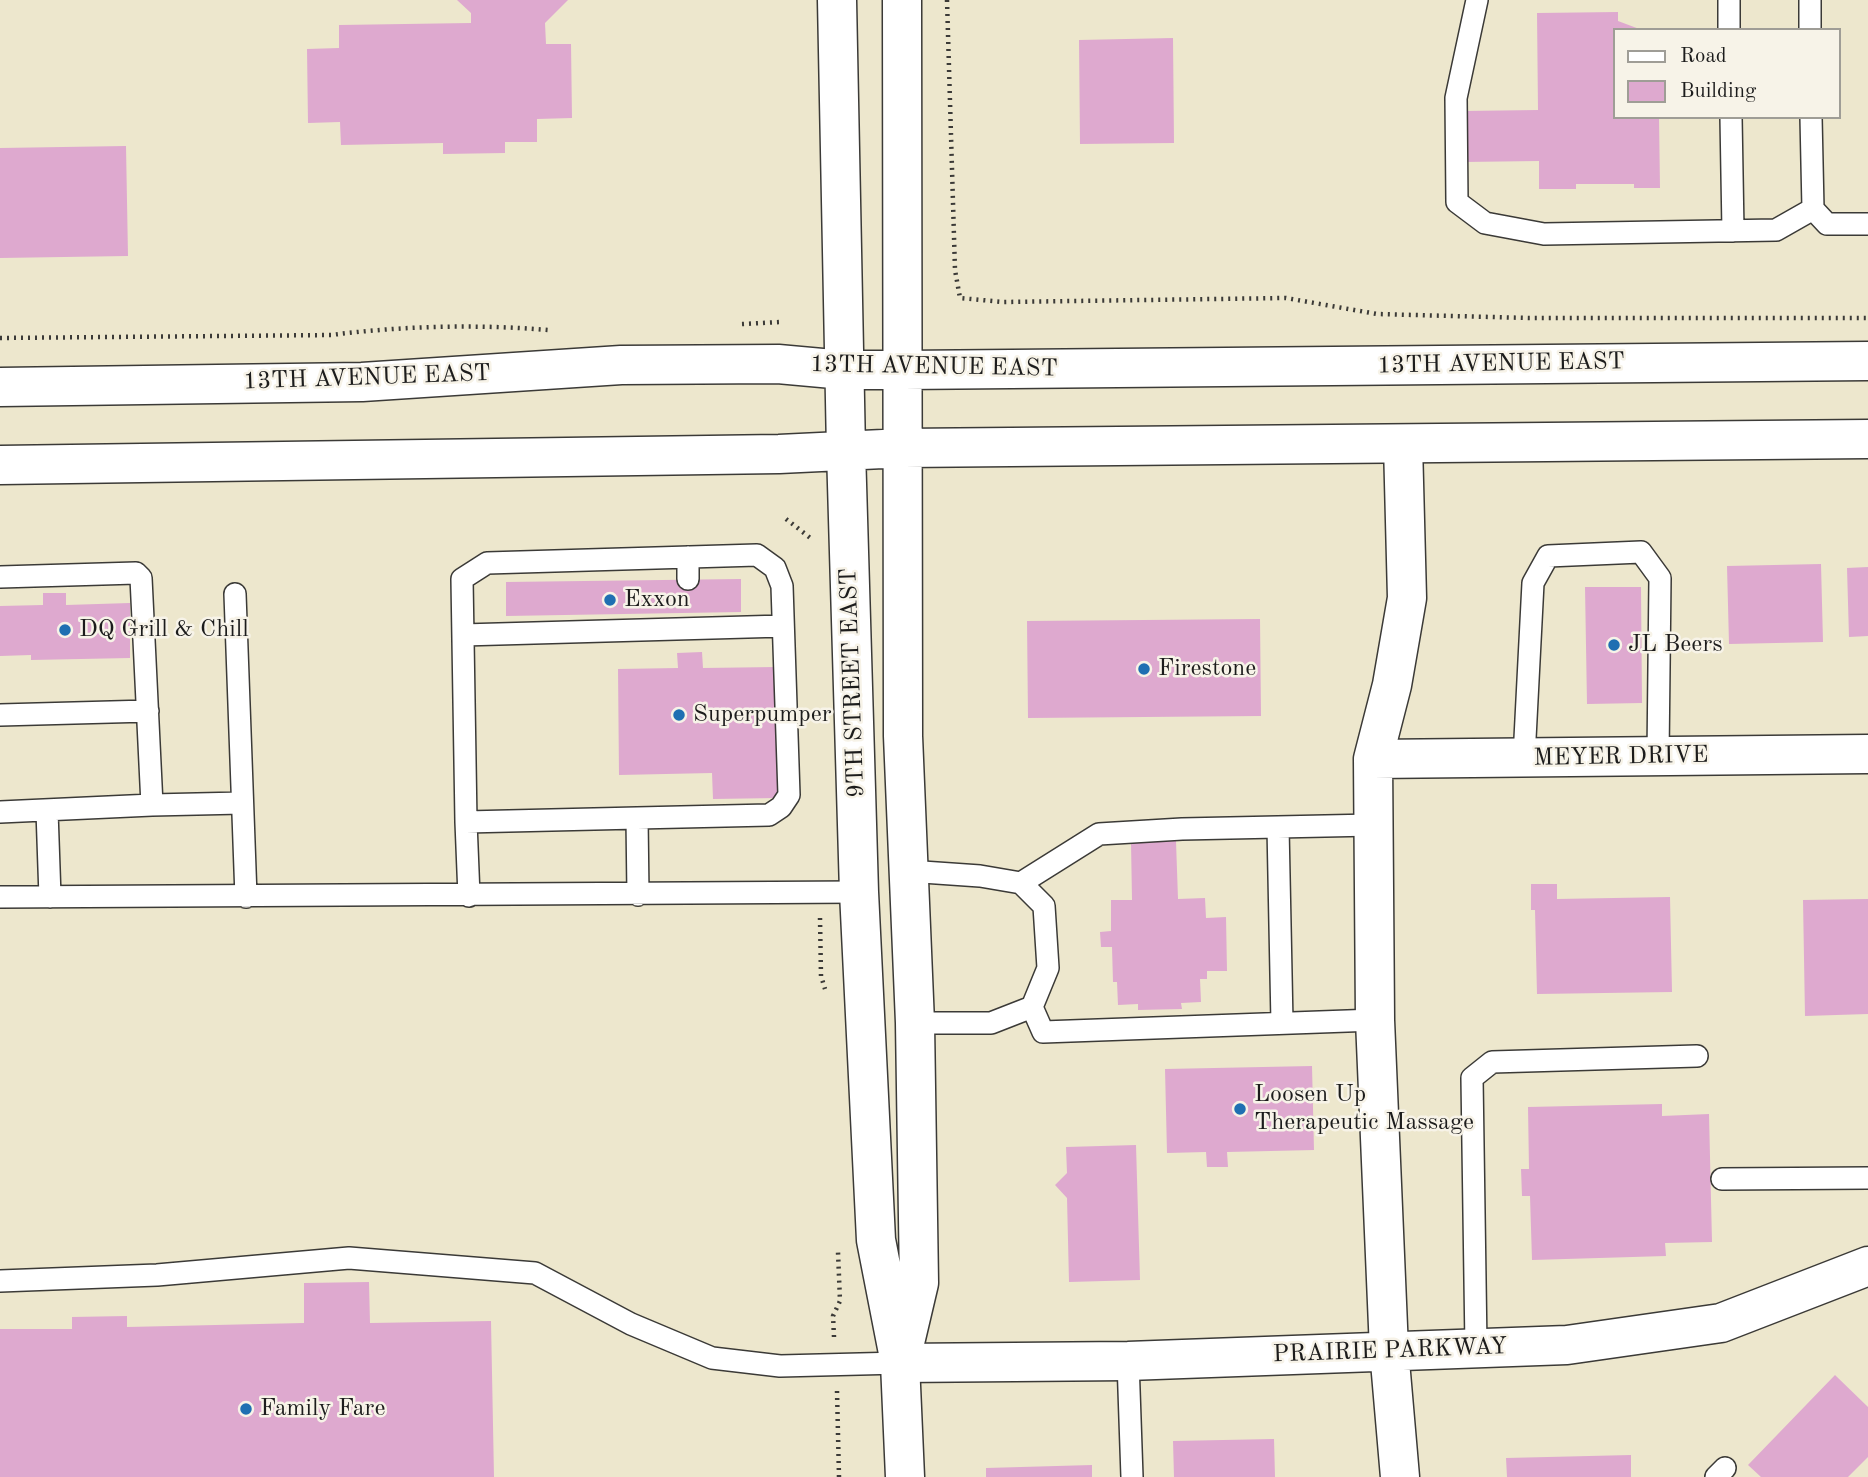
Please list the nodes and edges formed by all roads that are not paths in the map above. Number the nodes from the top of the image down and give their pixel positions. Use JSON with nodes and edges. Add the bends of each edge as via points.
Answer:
{"nodes":[{"id":1,"x":837,"y":0,"type":"edge"},
{"id":2,"x":902,"y":0,"type":"edge"},
{"id":3,"x":1477,"y":0,"type":"edge"},
{"id":4,"x":1729,"y":0,"type":"edge"},
{"id":5,"x":1810,"y":0,"type":"edge"},
{"id":6,"x":1729,"y":28,"type":"edge"},
{"id":7,"x":1810,"y":28,"type":"edge"},
{"id":8,"x":1731,"y":119,"type":"edge"},
{"id":9,"x":1811,"y":119,"type":"edge"},
{"id":10,"x":1813,"y":209,"type":"junction"},
{"id":11,"x":1868,"y":224,"type":"edge"},
{"id":12,"x":1733,"y":231,"type":"junction"},
{"id":13,"x":1868,"y":361,"type":"edge"},
{"id":14,"x":844,"y":370,"type":"junction"},
{"id":15,"x":904,"y":370,"type":"junction"},
{"id":16,"x":0,"y":387,"type":"edge"},
{"id":17,"x":1868,"y":439,"type":"edge"},
{"id":18,"x":1403,"y":444,"type":"junction"},
{"id":19,"x":904,"y":448,"type":"junction"},
{"id":20,"x":846,"y":450,"type":"junction"},
{"id":21,"x":0,"y":465,"type":"edge"},
{"id":22,"x":688,"y":557,"type":"junction"},
{"id":23,"x":0,"y":578,"type":"edge"},
{"id":24,"x":688,"y":579,"type":"dead end"},
{"id":25,"x":235,"y":594,"type":"dead end"},
{"id":26,"x":783,"y":626,"type":"junction"},
{"id":27,"x":463,"y":635,"type":"junction"},
{"id":28,"x":148,"y":711,"type":"junction"},
{"id":29,"x":0,"y":715,"type":"edge"},
{"id":30,"x":1868,"y":754,"type":"edge"},
{"id":31,"x":1658,"y":756,"type":"junction"},
{"id":32,"x":1524,"y":758,"type":"junction"},
{"id":33,"x":1373,"y":759,"type":"junction"},
{"id":34,"x":242,"y":803,"type":"junction"},
{"id":35,"x":152,"y":805,"type":"junction"},
{"id":36,"x":47,"y":811,"type":"junction"},
{"id":37,"x":0,"y":812,"type":"edge"},
{"id":38,"x":637,"y":818,"type":"junction"},
{"id":39,"x":466,"y":822,"type":"junction"},
{"id":40,"x":1373,"y":825,"type":"junction"},
{"id":41,"x":1278,"y":827,"type":"junction"},
{"id":42,"x":908,"y":871,"type":"junction"},
{"id":43,"x":1021,"y":883,"type":"junction"},
{"id":44,"x":859,"y":892,"type":"junction"},
{"id":45,"x":638,"y":895,"type":"junction"},
{"id":46,"x":468,"y":896,"type":"junction"},
{"id":47,"x":0,"y":897,"type":"edge"},
{"id":48,"x":50,"y":897,"type":"junction"},
{"id":49,"x":246,"y":897,"type":"junction"},
{"id":50,"x":1032,"y":1007,"type":"junction"},
{"id":51,"x":1375,"y":1020,"type":"junction"},
{"id":52,"x":915,"y":1023,"type":"junction"},
{"id":53,"x":1282,"y":1023,"type":"junction"},
{"id":54,"x":1697,"y":1056,"type":"dead end"},
{"id":55,"x":1868,"y":1178,"type":"edge"},
{"id":56,"x":1722,"y":1179,"type":"dead end"},
{"id":57,"x":1868,"y":1266,"type":"edge"},
{"id":58,"x":0,"y":1281,"type":"edge"},
{"id":59,"x":1476,"y":1347,"type":"junction"},
{"id":60,"x":1389,"y":1350,"type":"junction"},
{"id":61,"x":1128,"y":1361,"type":"junction"},
{"id":62,"x":900,"y":1363,"type":"junction"},
{"id":63,"x":905,"y":1477,"type":"edge"},
{"id":64,"x":1132,"y":1477,"type":"edge"},
{"id":65,"x":1400,"y":1477,"type":"edge"}],
"edges":[{"from":1,"to":14,"type":"main road","name":"9TH STREET EAST"},
{"from":2,"to":15,"type":"main road","name":"9TH STREET EAST"},
{"from":3,"to":12,"type":"lane","via":[[1456,98],[1457,202],[1485,223],[1544,234]]},
{"from":4,"to":6,"type":"lane"},
{"from":5,"to":7,"type":"lane"},
{"from":8,"to":12,"type":"lane"},
{"from":9,"to":10,"type":"lane"},
{"from":10,"to":11,"type":"lane","via":[[1827,224]]},
{"from":10,"to":12,"type":"lane","via":[[1776,230]]},
{"from":13,"to":15,"type":"main road","name":"13TH AVENUE EAST"},
{"from":14,"to":15,"type":"main road","name":"13TH AVENUE EAST"},
{"from":14,"to":16,"type":"main road","name":"13TH AVENUE EAST","via":[[778,364],[621,365],[362,382]]},
{"from":14,"to":20,"type":"main road","name":"9TH STREET EAST"},
{"from":15,"to":19,"type":"main road","name":"9TH STREET EAST"},
{"from":17,"to":18,"type":"main road"},
{"from":18,"to":19,"type":"main road"},
{"from":18,"to":33,"type":"main road","via":[[1407,598]]},
{"from":19,"to":20,"type":"main road"},
{"from":19,"to":42,"type":"main road","name":"9TH STREET EAST","via":[[902,736]]},
{"from":20,"to":21,"type":"main road"},
{"from":20,"to":44,"type":"main road","name":"9TH STREET EAST"},
{"from":22,"to":24,"type":"lane"},
{"from":22,"to":26,"type":"lane","via":[[757,555],[775,568],[782,586]]},
{"from":22,"to":27,"type":"lane","via":[[636,569],[589,571],[538,572],[487,563],[462,579]]},
{"from":23,"to":28,"type":"lane","via":[[136,573],[141,578]]},
{"from":25,"to":34,"type":"lane"},
{"from":26,"to":27,"type":"lane","via":[[690,621],[539,624]]},
{"from":26,"to":38,"type":"lane","via":[[789,795],[781,807],[769,815]]},
{"from":27,"to":39,"type":"lane"},
{"from":28,"to":29,"type":"lane"},
{"from":28,"to":35,"type":"lane"},
{"from":30,"to":31,"type":"main road","name":"MEYER DRIVE"},
{"from":31,"to":32,"type":"main road","name":"MEYER DRIVE"},
{"from":31,"to":32,"type":"lane","via":[[1660,578],[1640,552],[1548,556],[1533,583]]},
{"from":32,"to":33,"type":"main road","name":"MEYER DRIVE"},
{"from":33,"to":40,"type":"main road"},
{"from":34,"to":35,"type":"lane"},
{"from":34,"to":49,"type":"lane"},
{"from":35,"to":36,"type":"lane"},
{"from":36,"to":37,"type":"lane"},
{"from":36,"to":48,"type":"lane"},
{"from":38,"to":39,"type":"lane"},
{"from":38,"to":45,"type":"lane"},
{"from":39,"to":46,"type":"lane"},
{"from":40,"to":41,"type":"lane"},
{"from":40,"to":51,"type":"main road"},
{"from":41,"to":43,"type":"lane","via":[[1099,834]]},
{"from":41,"to":53,"type":"lane"},
{"from":42,"to":43,"type":"lane"},
{"from":42,"to":52,"type":"main road","name":"9TH STREET EAST"},
{"from":43,"to":50,"type":"lane","via":[[1044,906],[1048,968]]},
{"from":44,"to":45,"type":"lane"},
{"from":44,"to":62,"type":"main road","name":"9TH STREET EAST","via":[[876,1240]]},
{"from":45,"to":46,"type":"lane"},
{"from":46,"to":49,"type":"lane"},
{"from":47,"to":48,"type":"lane"},
{"from":48,"to":49,"type":"lane"},
{"from":50,"to":52,"type":"lane","via":[[991,1023]]},
{"from":50,"to":53,"type":"lane","via":[[1043,1032]]},
{"from":51,"to":53,"type":"lane"},
{"from":51,"to":60,"type":"main road"},
{"from":52,"to":62,"type":"main road","name":"9TH STREET EAST","via":[[919,1283]]},
{"from":54,"to":59,"type":"lane","via":[[1492,1062],[1472,1078]]},
{"from":55,"to":56,"type":"lane"},
{"from":57,"to":59,"type":"main road","name":"PRAIRIE PARKWAY","via":[[1721,1323],[1567,1345]]},
{"from":58,"to":62,"type":"lane","via":[[157,1275],[349,1258],[534,1273],[631,1324],[712,1358],[780,1366]]},
{"from":59,"to":60,"type":"main road","name":"PRAIRIE PARKWAY"},
{"from":60,"to":61,"type":"main road","name":"PRAIRIE PARKWAY"},
{"from":60,"to":65,"type":"main road"},
{"from":61,"to":62,"type":"main road","name":"PRAIRIE PARKWAY"},
{"from":61,"to":64,"type":"lane"},
{"from":62,"to":63,"type":"main road","name":"9TH STREET EAST"}]}
